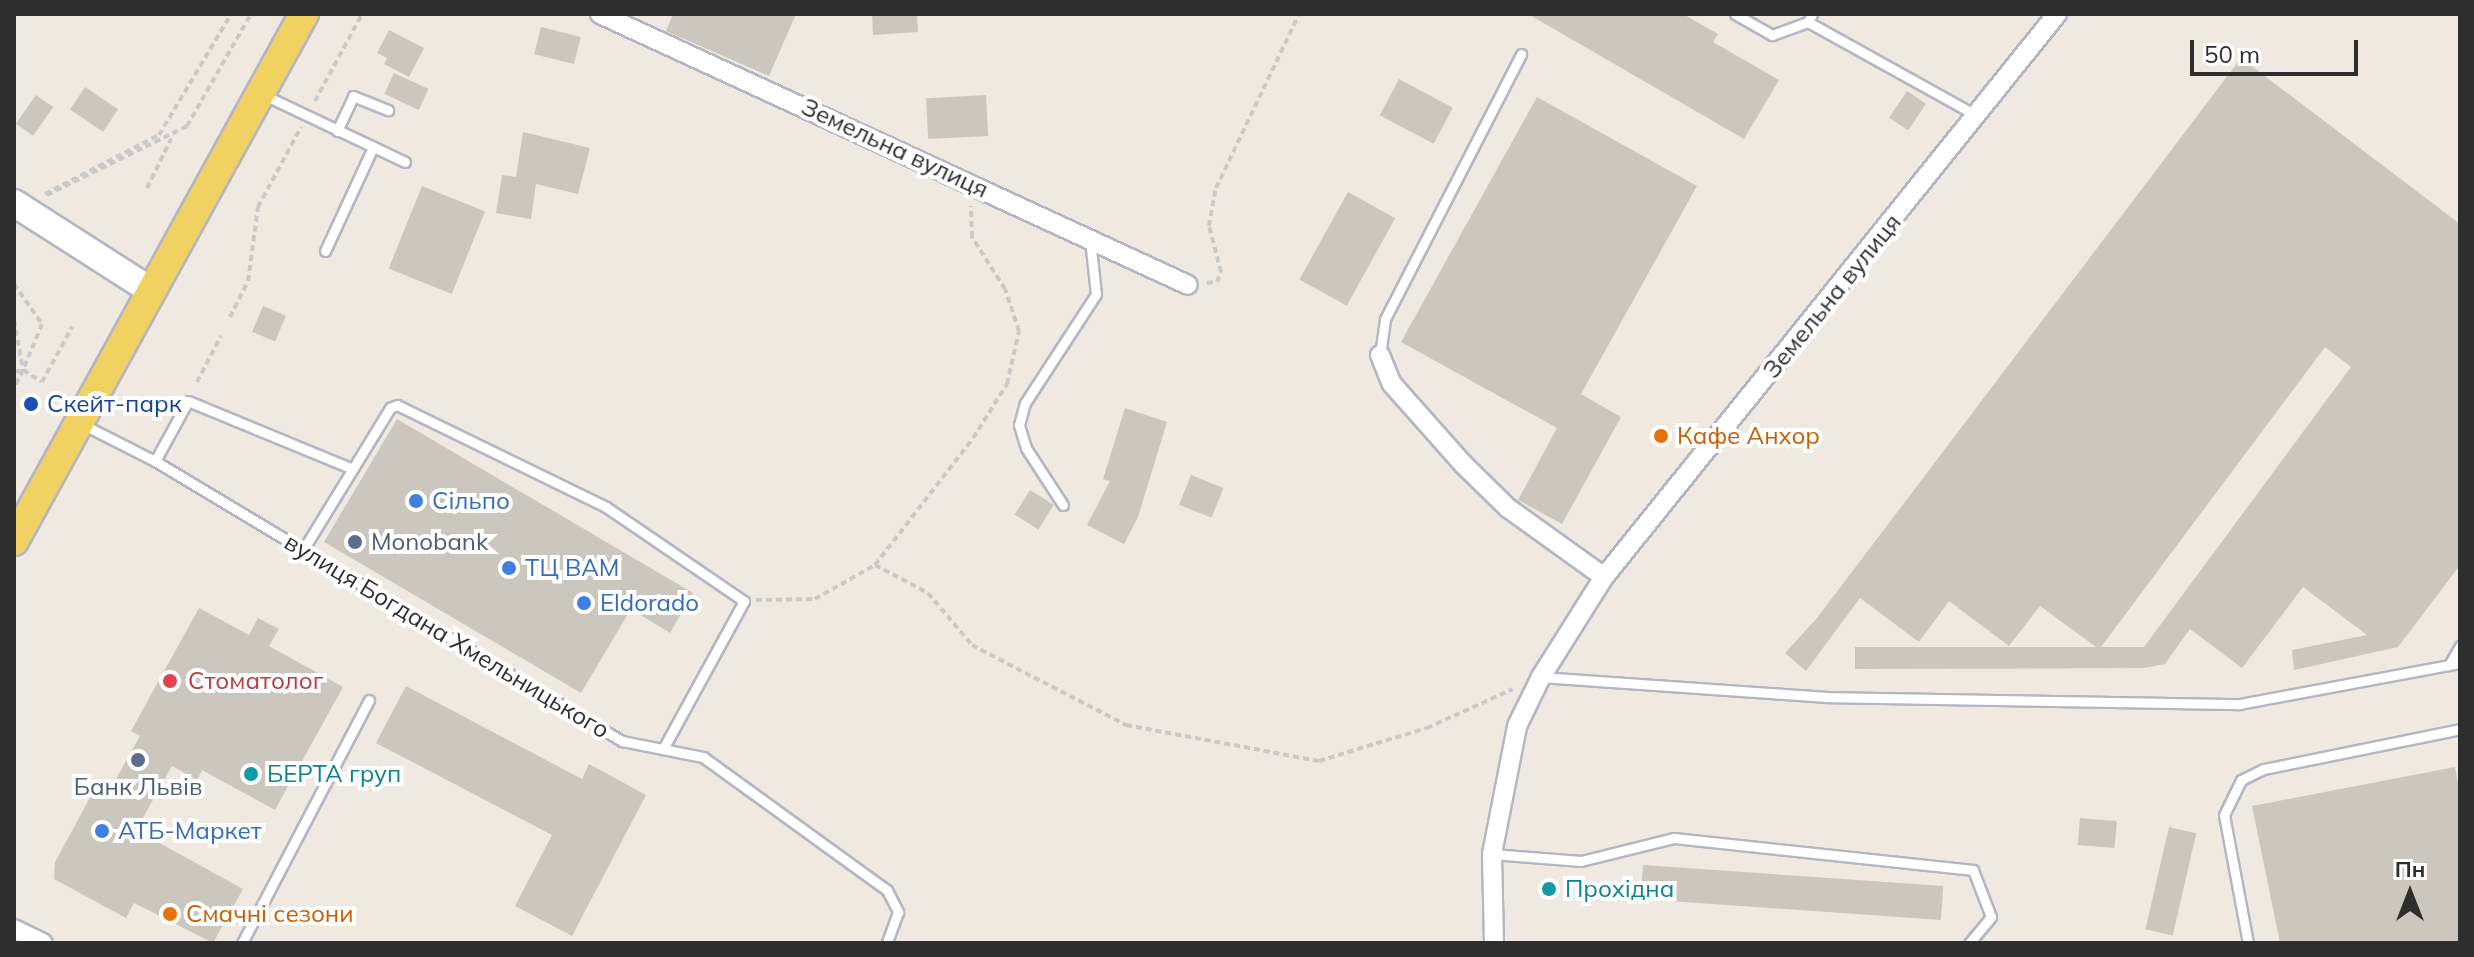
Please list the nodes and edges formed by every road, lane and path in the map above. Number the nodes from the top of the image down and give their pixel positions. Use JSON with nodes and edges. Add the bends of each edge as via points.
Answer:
{"nodes":[{"id":1,"x":231,"y":14,"type":"edge"},
{"id":2,"x":251,"y":14,"type":"edge"},
{"id":3,"x":304,"y":14,"type":"edge"},
{"id":4,"x":362,"y":14,"type":"edge"},
{"id":5,"x":600,"y":14,"type":"edge"},
{"id":6,"x":1299,"y":14,"type":"edge"},
{"id":7,"x":1735,"y":14,"type":"edge"},
{"id":8,"x":2057,"y":14,"type":"edge"},
{"id":9,"x":1810,"y":18,"type":"edge"},
{"id":10,"x":1521,"y":54,"type":"dead end"},
{"id":11,"x":257,"y":92,"type":"junction"},
{"id":12,"x":388,"y":110,"type":"dead end"},
{"id":13,"x":1976,"y":115,"type":"junction"},
{"id":14,"x":306,"y":117,"type":"junction"},
{"id":15,"x":337,"y":131,"type":"junction"},
{"id":16,"x":172,"y":137,"type":"junction"},
{"id":17,"x":373,"y":147,"type":"junction"},
{"id":18,"x":405,"y":162,"type":"dead end"},
{"id":19,"x":971,"y":183,"type":"junction"},
{"id":20,"x":147,"y":188,"type":"dead end"},
{"id":21,"x":28,"y":204,"type":"edge"},
{"id":22,"x":1090,"y":240,"type":"junction"},
{"id":23,"x":325,"y":251,"type":"dead end"},
{"id":24,"x":14,"y":284,"type":"edge"},
{"id":25,"x":1188,"y":285,"type":"joint"},
{"id":26,"x":150,"y":290,"type":"junction"},
{"id":27,"x":230,"y":317,"type":"dead end"},
{"id":28,"x":14,"y":320,"type":"edge"},
{"id":29,"x":72,"y":327,"type":"dead end"},
{"id":30,"x":221,"y":336,"type":"dead end"},
{"id":31,"x":1380,"y":355,"type":"joint"},
{"id":32,"x":23,"y":370,"type":"junction"},
{"id":33,"x":14,"y":372,"type":"edge"},
{"id":34,"x":197,"y":382,"type":"dead end"},
{"id":35,"x":14,"y":388,"type":"edge"},
{"id":36,"x":77,"y":421,"type":"junction"},
{"id":37,"x":155,"y":461,"type":"junction"},
{"id":38,"x":353,"y":469,"type":"junction"},
{"id":39,"x":1063,"y":505,"type":"dead end"},
{"id":40,"x":14,"y":541,"type":"edge"},
{"id":41,"x":303,"y":550,"type":"junction"},
{"id":42,"x":875,"y":565,"type":"junction"},
{"id":43,"x":1604,"y":577,"type":"junction"},
{"id":44,"x":744,"y":601,"type":"junction"},
{"id":45,"x":2460,"y":646,"type":"edge"},
{"id":46,"x":2460,"y":663,"type":"edge"},
{"id":47,"x":2449,"y":665,"type":"junction"},
{"id":48,"x":1541,"y":677,"type":"junction"},
{"id":49,"x":369,"y":700,"type":"dead end"},
{"id":50,"x":2460,"y":729,"type":"edge"},
{"id":51,"x":663,"y":749,"type":"junction"},
{"id":52,"x":1492,"y":854,"type":"junction"},
{"id":53,"x":14,"y":929,"type":"edge"},
{"id":54,"x":43,"y":943,"type":"edge"},
{"id":55,"x":242,"y":943,"type":"edge"},
{"id":56,"x":887,"y":943,"type":"edge"},
{"id":57,"x":1494,"y":943,"type":"edge"},
{"id":58,"x":1969,"y":943,"type":"edge"},
{"id":59,"x":2248,"y":943,"type":"edge"}],
"edges":[{"from":1,"to":21,"type":"path","via":[[159,135]]},
{"from":2,"to":16,"type":"path","via":[[187,126]]},
{"from":3,"to":11,"type":"main road"},
{"from":4,"to":14,"type":"path"},
{"from":5,"to":19,"type":"street","name":"Земельна вулиця"},
{"from":6,"to":25,"type":"path","via":[[1216,188],[1209,226],[1220,277]]},
{"from":7,"to":9,"type":"lane","via":[[1772,35]]},
{"from":8,"to":13,"type":"street","name":"Земельна вулиця"},
{"from":9,"to":13,"type":"lane"},
{"from":10,"to":31,"type":"lane","via":[[1385,319]]},
{"from":11,"to":14,"type":"lane"},
{"from":11,"to":26,"type":"main road"},
{"from":12,"to":15,"type":"lane","via":[[353,96]]},
{"from":13,"to":43,"type":"street","name":"Земельна вулиця"},
{"from":14,"to":15,"type":"lane"},
{"from":14,"to":27,"type":"path","via":[[258,207],[248,281]]},
{"from":15,"to":17,"type":"lane"},
{"from":16,"to":20,"type":"path"},
{"from":16,"to":21,"type":"path"},
{"from":17,"to":18,"type":"lane"},
{"from":17,"to":23,"type":"lane"},
{"from":19,"to":22,"type":"street","name":"Земельна вулиця"},
{"from":19,"to":42,"type":"path","via":[[972,237],[1005,289],[1019,331],[1007,384],[973,438]]},
{"from":21,"to":26,"type":"main road"},
{"from":22,"to":25,"type":"street","name":"Земельна вулиця"},
{"from":22,"to":39,"type":"lane","via":[[1096,294],[1025,403],[1019,425],[1026,448]]},
{"from":24,"to":32,"type":"path","via":[[42,324]]},
{"from":26,"to":36,"type":"main road"},
{"from":28,"to":32,"type":"path"},
{"from":29,"to":32,"type":"path","via":[[42,382]]},
{"from":30,"to":34,"type":"path"},
{"from":31,"to":43,"type":"street","via":[[1392,384],[1463,464],[1508,508]]},
{"from":32,"to":33,"type":"path"},
{"from":32,"to":35,"type":"path"},
{"from":36,"to":37,"type":"lane","name":"вулиця Богдана Хмельницького"},
{"from":36,"to":40,"type":"main road"},
{"from":37,"to":38,"type":"lane","via":[[188,401]]},
{"from":37,"to":41,"type":"lane","name":"вулиця Богдана Хмельницького"},
{"from":38,"to":41,"type":"lane"},
{"from":38,"to":44,"type":"lane","via":[[397,405],[606,507]]},
{"from":41,"to":51,"type":"lane","name":"вулиця Богдана Хмельницького","via":[[622,741]]},
{"from":42,"to":44,"type":"path","via":[[815,599]]},
{"from":42,"to":48,"type":"path","via":[[928,593],[972,645],[1126,725],[1319,761],[1427,728]]},
{"from":43,"to":48,"type":"street","name":"Земельна вулиця"},
{"from":44,"to":51,"type":"lane"},
{"from":45,"to":47,"type":"lane"},
{"from":46,"to":47,"type":"lane"},
{"from":47,"to":48,"type":"lane","via":[[2239,704],[1826,697]]},
{"from":48,"to":52,"type":"street","name":"Земельна вулиця","via":[[1517,726]]},
{"from":49,"to":55,"type":"lane"},
{"from":50,"to":59,"type":"lane","via":[[2264,769],[2241,780],[2224,815]]},
{"from":51,"to":56,"type":"lane","name":"вулиця Богдана Хмельницького","via":[[703,757],[887,890],[898,912]]},
{"from":52,"to":57,"type":"street","name":"Земельна вулиця"},
{"from":52,"to":58,"type":"lane","via":[[1581,861],[1674,838],[1973,870],[1991,917]]},
{"from":53,"to":54,"type":"street"}]}
